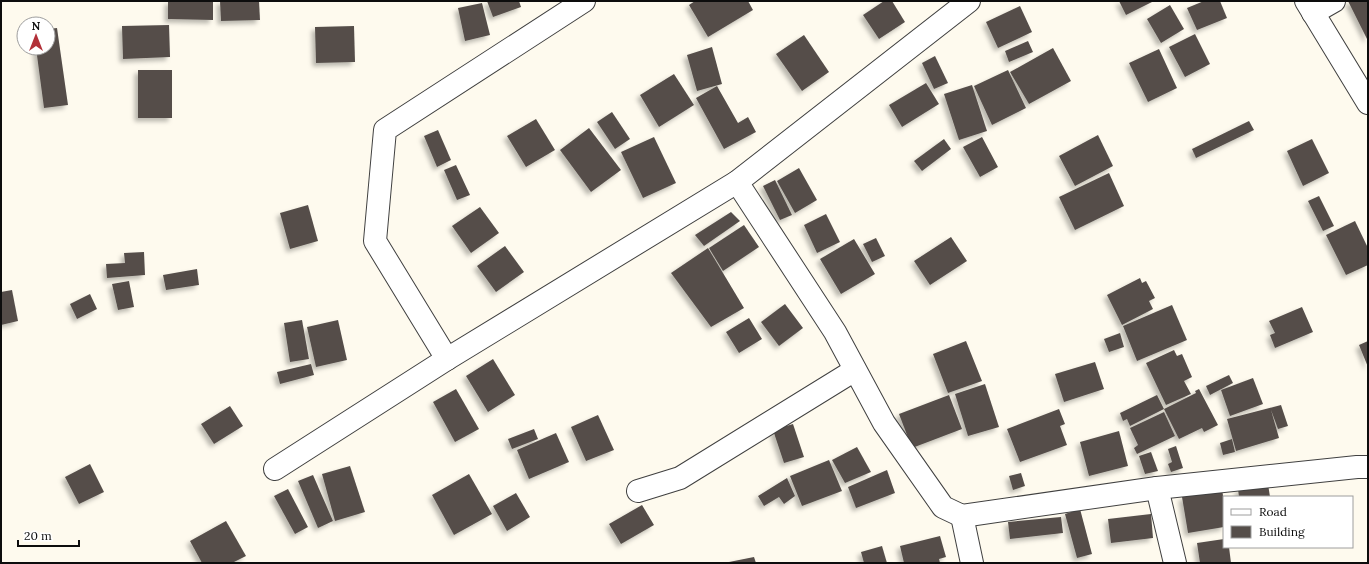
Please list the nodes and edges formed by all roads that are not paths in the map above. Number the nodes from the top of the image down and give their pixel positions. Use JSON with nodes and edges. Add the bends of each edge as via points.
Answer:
{"nodes":[{"id":1,"x":584,"y":1,"type":"edge"},
{"id":2,"x":969,"y":1,"type":"edge"},
{"id":3,"x":1334,"y":1,"type":"edge"},
{"id":4,"x":1309,"y":7,"type":"edge"},
{"id":5,"x":1368,"y":103,"type":"edge"},
{"id":6,"x":737,"y":182,"type":"junction"},
{"id":7,"x":447,"y":359,"type":"junction"},
{"id":8,"x":855,"y":370,"type":"junction"},
{"id":9,"x":1368,"y":467,"type":"edge"},
{"id":10,"x":275,"y":469,"type":"dead end"},
{"id":11,"x":1157,"y":488,"type":"junction"},
{"id":12,"x":638,"y":491,"type":"dead end"},
{"id":13,"x":962,"y":516,"type":"junction"},
{"id":14,"x":972,"y":563,"type":"edge"},
{"id":15,"x":1175,"y":563,"type":"edge"}],
"edges":[{"from":1,"to":7,"type":"street","via":[[385,130],[375,241]]},
{"from":2,"to":6,"type":"street"},
{"from":3,"to":4,"type":"street"},
{"from":4,"to":5,"type":"street"},
{"from":6,"to":7,"type":"street"},
{"from":6,"to":8,"type":"street","via":[[835,332]]},
{"from":7,"to":10,"type":"street"},
{"from":8,"to":12,"type":"street","via":[[680,478]]},
{"from":8,"to":13,"type":"street","via":[[884,423],[943,507]]},
{"from":9,"to":11,"type":"street"},
{"from":11,"to":13,"type":"street"},
{"from":11,"to":15,"type":"street"},
{"from":13,"to":14,"type":"street"}]}
